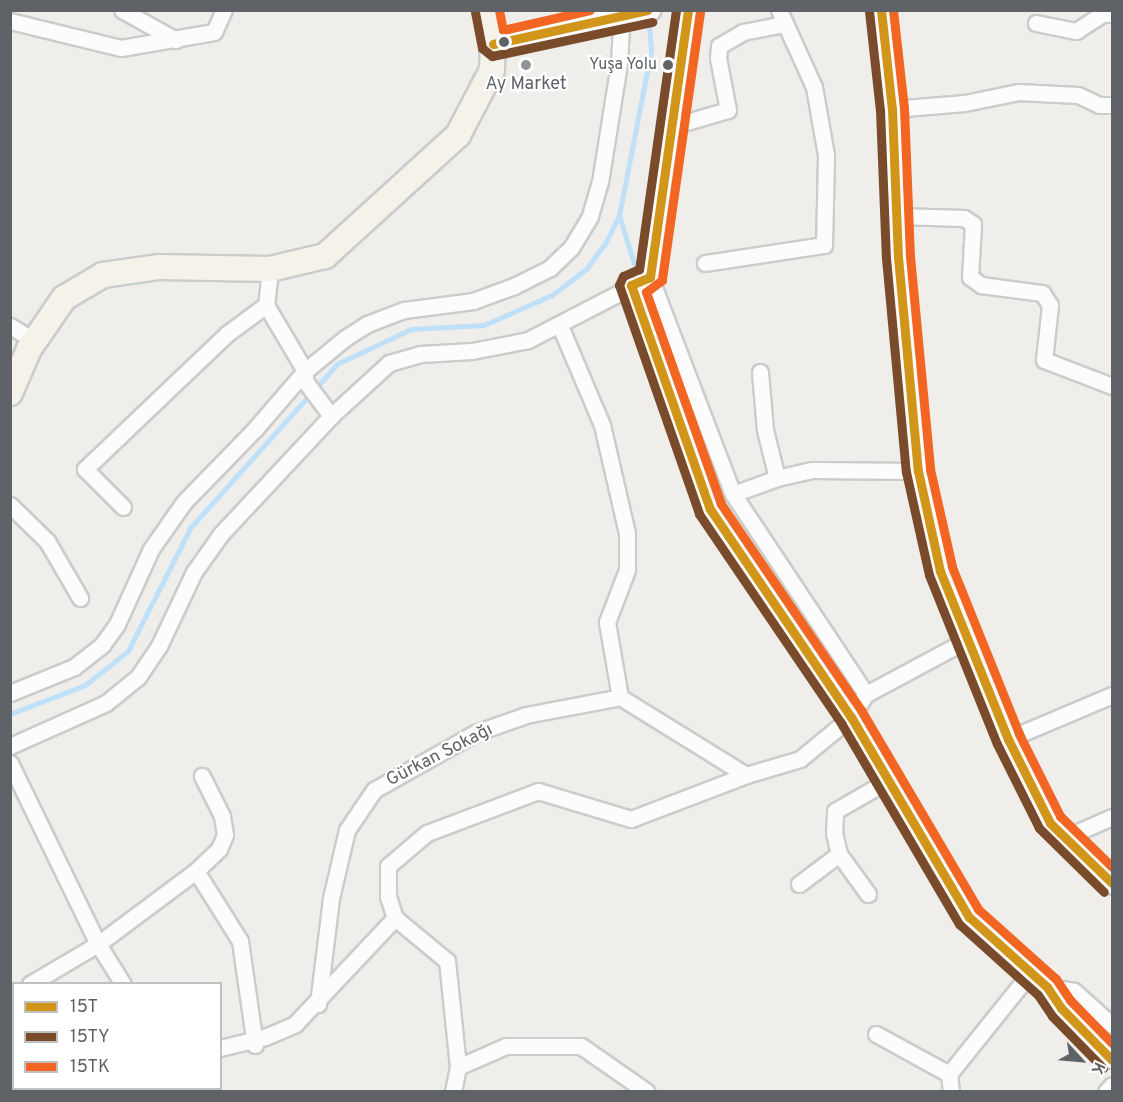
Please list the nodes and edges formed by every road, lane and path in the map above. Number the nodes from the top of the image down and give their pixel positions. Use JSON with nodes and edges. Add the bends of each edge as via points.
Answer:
{"nodes":[{"id":1,"x":122,"y":10,"type":"edge"},
{"id":2,"x":224,"y":10,"type":"edge"},
{"id":3,"x":487,"y":10,"type":"edge"},
{"id":4,"x":688,"y":10,"type":"edge"},
{"id":5,"x":880,"y":10,"type":"edge"},
{"id":6,"x":631,"y":14,"type":"edge"},
{"id":7,"x":1113,"y":14,"type":"edge"},
{"id":8,"x":782,"y":17,"type":"edge"},
{"id":9,"x":10,"y":21,"type":"edge"},
{"id":10,"x":1036,"y":23,"type":"dead end"},
{"id":11,"x":176,"y":40,"type":"junction"},
{"id":12,"x":493,"y":44,"type":"junction"},
{"id":13,"x":1113,"y":105,"type":"edge"},
{"id":14,"x":892,"y":109,"type":"junction"},
{"id":15,"x":669,"y":127,"type":"junction"},
{"id":16,"x":898,"y":216,"type":"junction"},
{"id":17,"x":705,"y":263,"type":"dead end"},
{"id":18,"x":270,"y":269,"type":"junction"},
{"id":19,"x":650,"y":277,"type":"junction"},
{"id":20,"x":631,"y":285,"type":"junction"},
{"id":21,"x":266,"y":305,"type":"junction"},
{"id":22,"x":10,"y":326,"type":"edge"},
{"id":23,"x":560,"y":326,"type":"junction"},
{"id":24,"x":35,"y":341,"type":"junction"},
{"id":25,"x":760,"y":372,"type":"dead end"},
{"id":26,"x":305,"y":376,"type":"junction"},
{"id":27,"x":1113,"y":386,"type":"edge"},
{"id":28,"x":10,"y":393,"type":"edge"},
{"id":29,"x":328,"y":412,"type":"junction"},
{"id":30,"x":918,"y":471,"type":"junction"},
{"id":31,"x":777,"y":478,"type":"junction"},
{"id":32,"x":733,"y":494,"type":"junction"},
{"id":33,"x":10,"y":505,"type":"edge"},
{"id":34,"x":123,"y":507,"type":"dead end"},
{"id":35,"x":80,"y":598,"type":"dead end"},
{"id":36,"x":965,"y":641,"type":"junction"},
{"id":37,"x":10,"y":693,"type":"edge"},
{"id":38,"x":866,"y":694,"type":"junction"},
{"id":39,"x":1113,"y":695,"type":"edge"},
{"id":40,"x":620,"y":697,"type":"junction"},
{"id":41,"x":851,"y":717,"type":"junction"},
{"id":42,"x":1008,"y":739,"type":"junction"},
{"id":43,"x":10,"y":746,"type":"edge"},
{"id":44,"x":10,"y":764,"type":"edge"},
{"id":45,"x":746,"y":775,"type":"junction"},
{"id":46,"x":201,"y":776,"type":"dead end"},
{"id":47,"x":889,"y":780,"type":"junction"},
{"id":48,"x":1113,"y":817,"type":"edge"},
{"id":49,"x":1064,"y":838,"type":"junction"},
{"id":50,"x":839,"y":854,"type":"junction"},
{"id":51,"x":196,"y":871,"type":"junction"},
{"id":52,"x":1113,"y":883,"type":"edge"},
{"id":53,"x":799,"y":884,"type":"dead end"},
{"id":54,"x":868,"y":894,"type":"dead end"},
{"id":55,"x":395,"y":918,"type":"junction"},
{"id":56,"x":98,"y":945,"type":"junction"},
{"id":57,"x":1032,"y":972,"type":"junction"},
{"id":58,"x":33,"y":982,"type":"edge"},
{"id":59,"x":122,"y":982,"type":"edge"},
{"id":60,"x":1047,"y":987,"type":"junction"},
{"id":61,"x":318,"y":1004,"type":"junction"},
{"id":62,"x":1113,"y":1025,"type":"edge"},
{"id":63,"x":876,"y":1034,"type":"dead end"},
{"id":64,"x":255,"y":1042,"type":"junction"},
{"id":65,"x":222,"y":1048,"type":"edge"},
{"id":66,"x":1113,"y":1060,"type":"edge"},
{"id":67,"x":458,"y":1067,"type":"junction"},
{"id":68,"x":949,"y":1074,"type":"junction"},
{"id":69,"x":1113,"y":1085,"type":"edge"},
{"id":70,"x":453,"y":1092,"type":"edge"},
{"id":71,"x":647,"y":1092,"type":"edge"},
{"id":72,"x":951,"y":1092,"type":"edge"},
{"id":73,"x":1106,"y":1092,"type":"edge"}],
"edges":[{"from":1,"to":11,"type":"street"},
{"from":2,"to":11,"type":"street","via":[[214,32]]},
{"from":3,"to":12,"type":"main road"},
{"from":4,"to":15,"type":"street"},
{"from":5,"to":14,"type":"street"},
{"from":6,"to":12,"type":"street"},
{"from":6,"to":26,"type":"street","via":[[600,182],[590,216],[572,248],[550,268],[514,286],[473,301],[404,310],[367,324]]},
{"from":7,"to":10,"type":"street","via":[[1102,14],[1076,32]]},
{"from":8,"to":15,"type":"street","via":[[719,46],[728,110]]},
{"from":8,"to":17,"type":"street","via":[[814,87],[826,155],[824,245]]},
{"from":9,"to":11,"type":"street","via":[[122,48]]},
{"from":12,"to":18,"type":"main road","via":[[492,70],[458,135],[427,167],[325,256]]},
{"from":13,"to":14,"type":"street","via":[[1099,105],[1078,95],[1018,92],[965,103]]},
{"from":14,"to":16,"type":"street"},
{"from":15,"to":19,"type":"street"},
{"from":16,"to":27,"type":"street","via":[[964,219],[973,224],[970,277],[981,285],[1042,293],[1050,305],[1044,360]]},
{"from":16,"to":30,"type":"street","via":[[898,257]]},
{"from":18,"to":21,"type":"street"},
{"from":18,"to":24,"type":"main road","via":[[159,267],[103,275],[64,298]]},
{"from":19,"to":20,"type":"street"},
{"from":19,"to":32,"type":"street"},
{"from":20,"to":23,"type":"street"},
{"from":20,"to":41,"type":"street","via":[[710,509]]},
{"from":21,"to":26,"type":"street"},
{"from":21,"to":34,"type":"street","via":[[228,333],[85,469]]},
{"from":22,"to":24,"type":"street"},
{"from":23,"to":29,"type":"street","via":[[528,340],[472,351],[420,354],[389,363]]},
{"from":23,"to":40,"type":"street","via":[[602,425],[627,533],[627,570],[607,622]]},
{"from":24,"to":28,"type":"main road"},
{"from":25,"to":31,"type":"street","via":[[765,430]]},
{"from":26,"to":29,"type":"street"},
{"from":26,"to":37,"type":"street","via":[[172,518],[151,549],[117,624],[102,645],[74,667]]},
{"from":29,"to":43,"type":"street","via":[[205,553],[159,646],[138,677],[106,703]]},
{"from":30,"to":31,"type":"street","via":[[812,470]]},
{"from":30,"to":36,"type":"street","via":[[940,571]]},
{"from":31,"to":32,"type":"street"},
{"from":32,"to":38,"type":"street"},
{"from":33,"to":35,"type":"street","via":[[47,541]]},
{"from":36,"to":38,"type":"street"},
{"from":36,"to":42,"type":"street"},
{"from":38,"to":41,"type":"street"},
{"from":39,"to":42,"type":"street"},
{"from":40,"to":45,"type":"street"},
{"from":40,"to":61,"type":"street","name":"Gürkan Sokağı","via":[[525,716],[475,733],[374,790],[347,831],[331,898]]},
{"from":41,"to":45,"type":"street","via":[[800,759]]},
{"from":41,"to":47,"type":"street"},
{"from":42,"to":49,"type":"street","via":[[1050,823]]},
{"from":44,"to":56,"type":"street"},
{"from":45,"to":55,"type":"street","via":[[631,819],[538,791],[427,833],[388,866],[387,897]]},
{"from":46,"to":51,"type":"street","via":[[222,816],[225,835],[219,849]]},
{"from":47,"to":50,"type":"street","via":[[835,811],[834,833]]},
{"from":47,"to":57,"type":"street","via":[[969,916]]},
{"from":48,"to":49,"type":"street"},
{"from":49,"to":52,"type":"street"},
{"from":50,"to":53,"type":"street"},
{"from":50,"to":54,"type":"street"},
{"from":51,"to":56,"type":"street"},
{"from":51,"to":64,"type":"street","via":[[240,941]]},
{"from":55,"to":61,"type":"street"},
{"from":55,"to":67,"type":"street","via":[[447,961]]},
{"from":56,"to":58,"type":"street"},
{"from":56,"to":59,"type":"street"},
{"from":57,"to":60,"type":"street"},
{"from":57,"to":68,"type":"street"},
{"from":60,"to":62,"type":"street","via":[[1074,991]]},
{"from":60,"to":66,"type":"street","via":[[1061,1008]]},
{"from":61,"to":64,"type":"street","via":[[295,1024]]},
{"from":63,"to":68,"type":"street"},
{"from":64,"to":65,"type":"street"},
{"from":67,"to":70,"type":"street"},
{"from":67,"to":71,"type":"street","via":[[506,1046],[580,1046]]},
{"from":68,"to":72,"type":"street"},
{"from":69,"to":73,"type":"street"}]}
